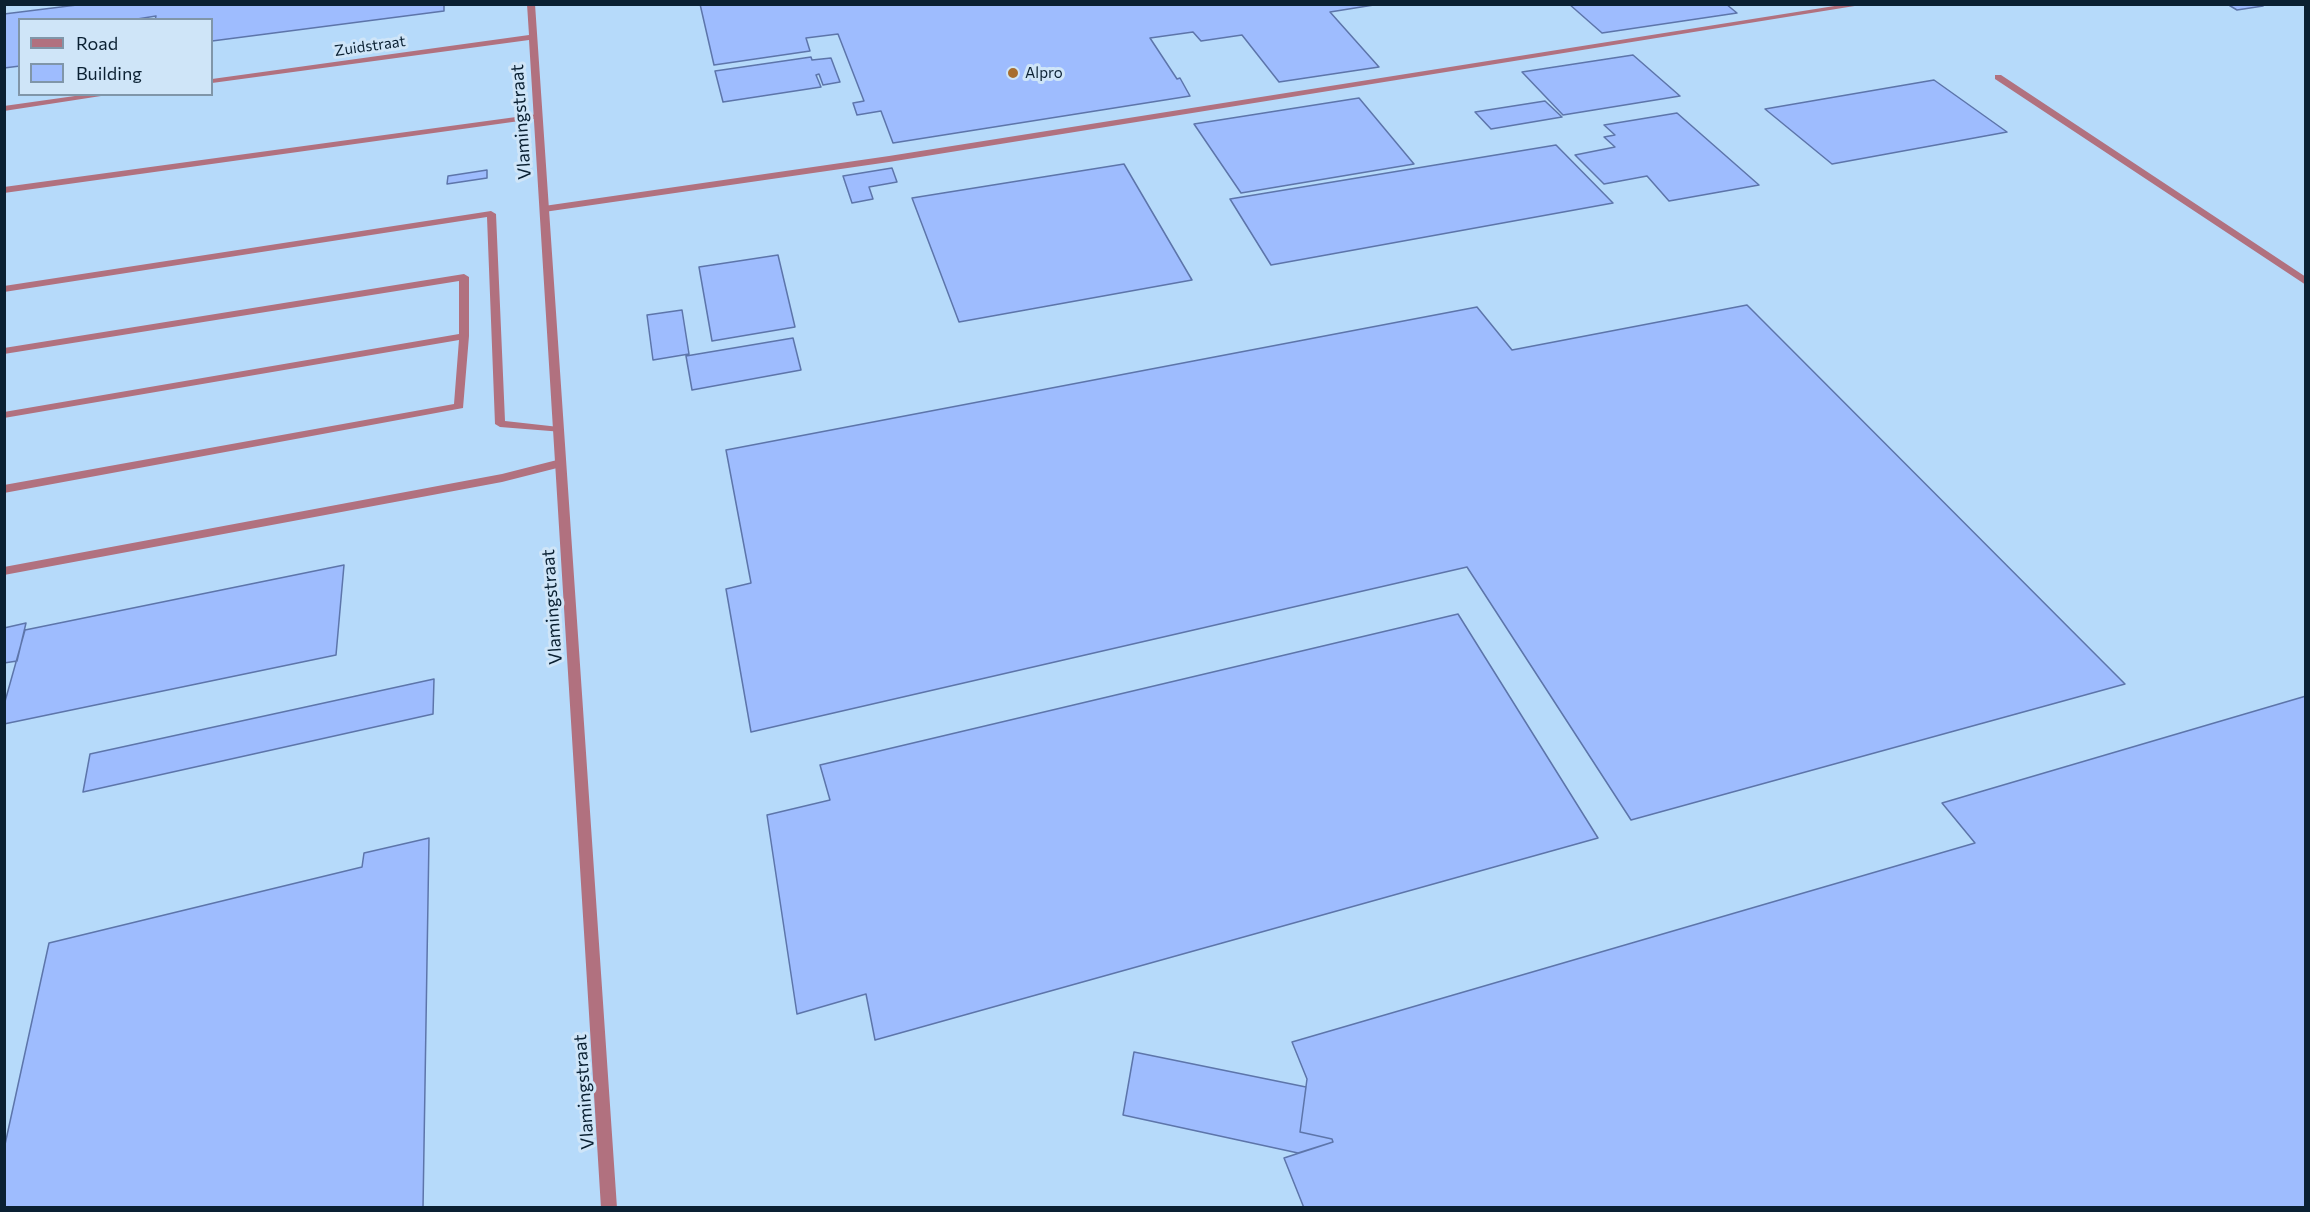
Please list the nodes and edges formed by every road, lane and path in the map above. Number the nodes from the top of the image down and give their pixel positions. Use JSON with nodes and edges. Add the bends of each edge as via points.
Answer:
{"nodes":[{"id":1,"x":531,"y":4,"type":"edge"},
{"id":2,"x":1864,"y":4,"type":"edge"},
{"id":3,"x":533,"y":37,"type":"junction"},
{"id":4,"x":1998,"y":77,"type":"dead end"},
{"id":5,"x":213,"y":81,"type":"edge"},
{"id":6,"x":96,"y":96,"type":"edge"},
{"id":7,"x":4,"y":109,"type":"edge"},
{"id":8,"x":538,"y":116,"type":"junction"},
{"id":9,"x":4,"y":190,"type":"edge"},
{"id":10,"x":544,"y":210,"type":"junction"},
{"id":11,"x":2306,"y":282,"type":"edge"},
{"id":12,"x":4,"y":289,"type":"edge"},
{"id":13,"x":464,"y":336,"type":"junction"},
{"id":14,"x":4,"y":351,"type":"edge"},
{"id":15,"x":4,"y":415,"type":"edge"},
{"id":16,"x":558,"y":430,"type":"junction"},
{"id":17,"x":561,"y":463,"type":"junction"},
{"id":18,"x":4,"y":489,"type":"edge"},
{"id":19,"x":4,"y":571,"type":"edge"},
{"id":20,"x":609,"y":1208,"type":"edge"}],
"edges":[{"from":1,"to":3,"type":"street","name":"Vlamingstraat"},
{"from":2,"to":10,"type":"street"},
{"from":3,"to":5,"type":"street","name":"Zuidstraat"},
{"from":3,"to":8,"type":"street","name":"Vlamingstraat"},
{"from":4,"to":11,"type":"street"},
{"from":6,"to":7,"type":"street"},
{"from":8,"to":9,"type":"street"},
{"from":8,"to":10,"type":"street","name":"Vlamingstraat"},
{"from":10,"to":16,"type":"street","name":"Vlamingstraat"},
{"from":12,"to":16,"type":"street","via":[[491,214],[500,424]]},
{"from":13,"to":14,"type":"street","via":[[464,277]]},
{"from":13,"to":15,"type":"street"},
{"from":13,"to":18,"type":"street","via":[[459,406]]},
{"from":16,"to":17,"type":"street","name":"Vlamingstraat"},
{"from":17,"to":19,"type":"street","via":[[502,478]]},
{"from":17,"to":20,"type":"street","name":"Vlamingstraat"}]}
